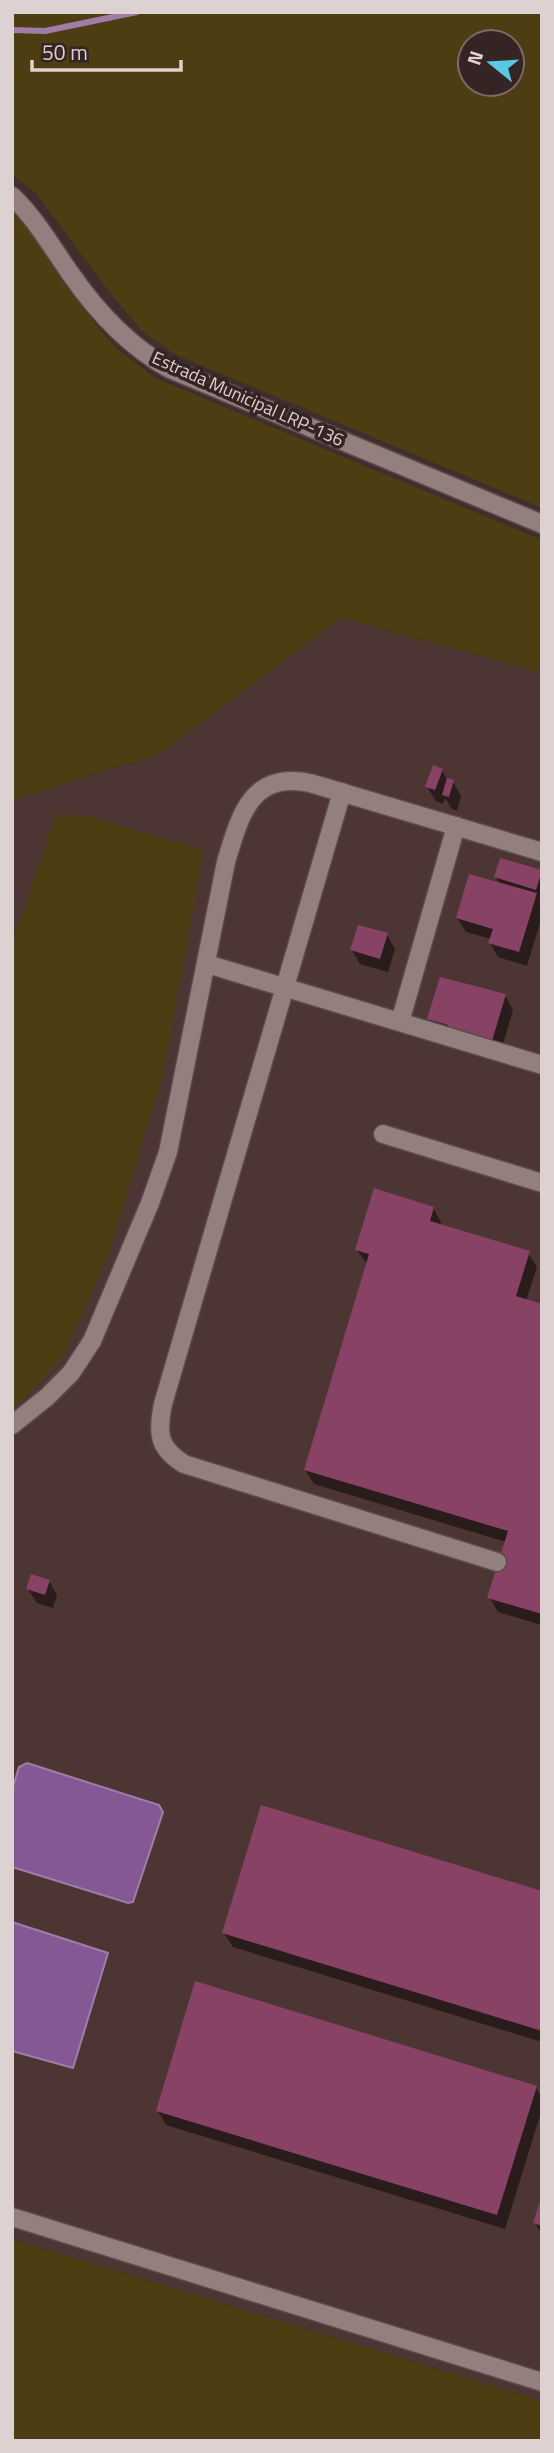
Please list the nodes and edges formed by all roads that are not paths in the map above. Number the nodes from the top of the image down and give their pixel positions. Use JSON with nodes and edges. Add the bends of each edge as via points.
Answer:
{"nodes":[{"id":1,"x":12,"y":196,"type":"edge"},
{"id":2,"x":542,"y":524,"type":"edge"},
{"id":3,"x":342,"y":792,"type":"junction"},
{"id":4,"x":456,"y":826,"type":"junction"},
{"id":5,"x":542,"y":852,"type":"edge"},
{"id":6,"x":207,"y":964,"type":"junction"},
{"id":7,"x":285,"y":987,"type":"junction"},
{"id":8,"x":400,"y":1022,"type":"junction"},
{"id":9,"x":542,"y":1065,"type":"edge"},
{"id":10,"x":383,"y":1134,"type":"dead end"},
{"id":11,"x":542,"y":1183,"type":"edge"},
{"id":12,"x":12,"y":1425,"type":"edge"},
{"id":13,"x":497,"y":1562,"type":"dead end"},
{"id":14,"x":12,"y":2217,"type":"edge"},
{"id":15,"x":542,"y":2382,"type":"edge"}],
"edges":[{"from":1,"to":2,"type":"street","name":"Estrada Municipal LRP-136","via":[[99,312],[148,357]]},
{"from":3,"to":4,"type":"street"},
{"from":3,"to":6,"type":"street","via":[[287,779],[259,790],[232,843]]},
{"from":3,"to":7,"type":"street"},
{"from":4,"to":5,"type":"street"},
{"from":4,"to":8,"type":"street"},
{"from":6,"to":7,"type":"street"},
{"from":6,"to":12,"type":"street","via":[[168,1152],[92,1341],[71,1373]]},
{"from":7,"to":8,"type":"street"},
{"from":7,"to":13,"type":"street","via":[[163,1404],[162,1444],[184,1464]]},
{"from":8,"to":9,"type":"street"},
{"from":10,"to":11,"type":"street"},
{"from":14,"to":15,"type":"street"}]}
